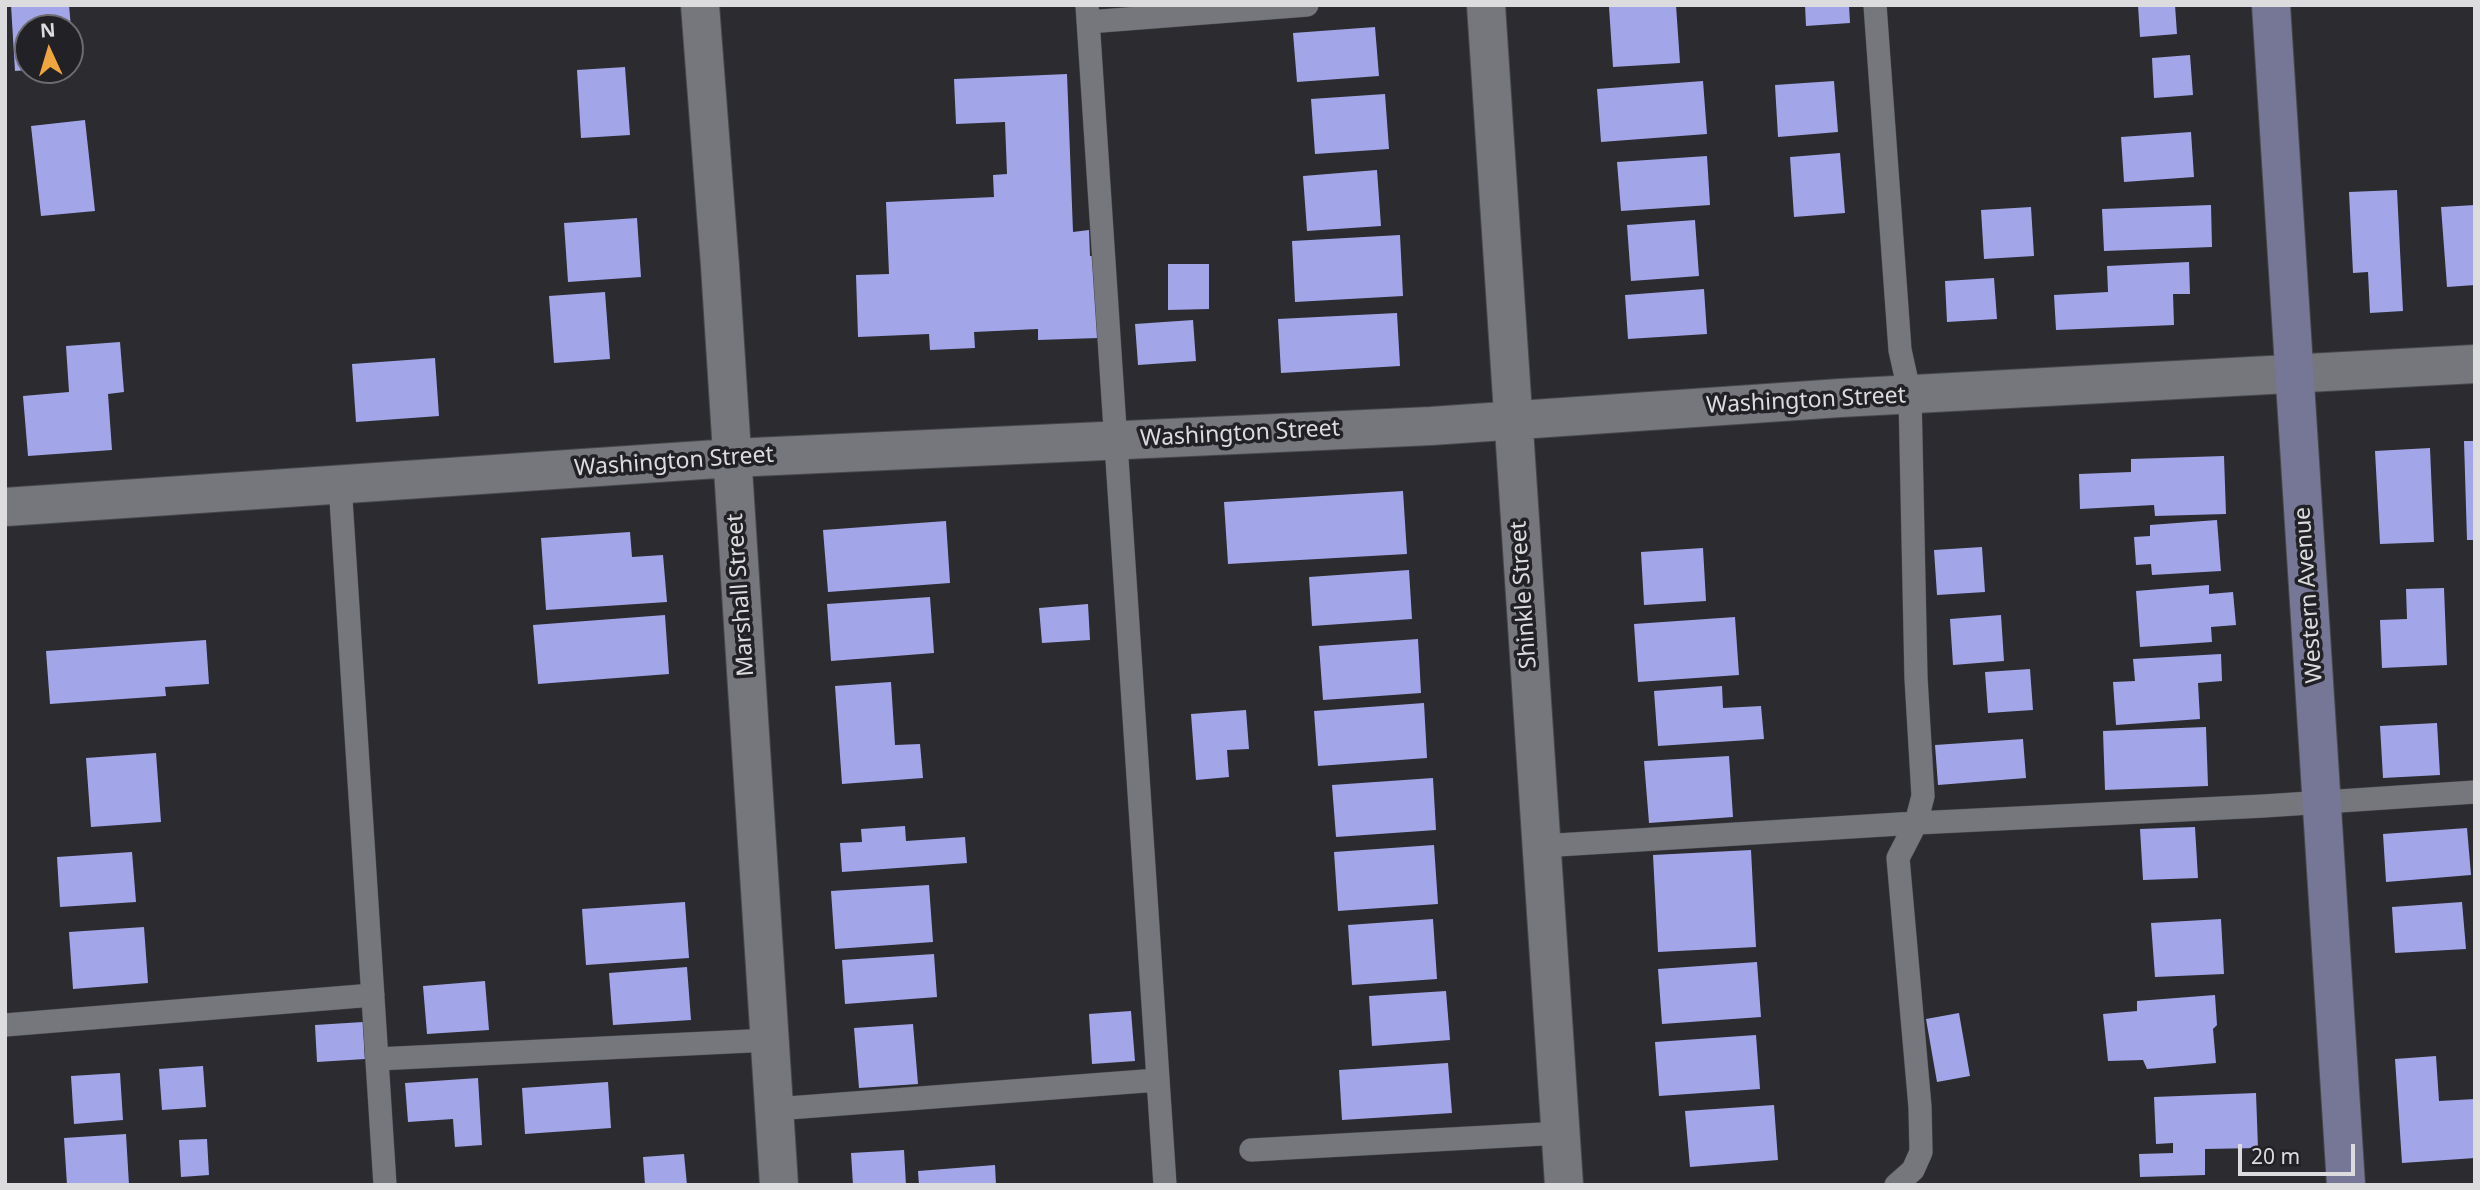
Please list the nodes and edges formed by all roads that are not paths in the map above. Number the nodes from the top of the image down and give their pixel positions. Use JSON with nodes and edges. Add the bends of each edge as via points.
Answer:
{"nodes":[{"id":1,"x":700,"y":5,"type":"edge"},
{"id":2,"x":1307,"y":5,"type":"edge"},
{"id":3,"x":1486,"y":5,"type":"edge"},
{"id":4,"x":1875,"y":5,"type":"edge"},
{"id":5,"x":2270,"y":5,"type":"edge"},
{"id":6,"x":1088,"y":14,"type":"edge"},
{"id":7,"x":2475,"y":364,"type":"edge"},
{"id":8,"x":2295,"y":374,"type":"junction"},
{"id":9,"x":1910,"y":395,"type":"junction"},
{"id":10,"x":1512,"y":420,"type":"junction"},
{"id":11,"x":1116,"y":440,"type":"junction"},
{"id":12,"x":732,"y":457,"type":"junction"},
{"id":13,"x":340,"y":484,"type":"junction"},
{"id":14,"x":5,"y":507,"type":"edge"},
{"id":15,"x":2475,"y":792,"type":"edge"},
{"id":16,"x":2323,"y":802,"type":"junction"},
{"id":17,"x":1916,"y":823,"type":"junction"},
{"id":18,"x":1541,"y":846,"type":"junction"},
{"id":19,"x":373,"y":995,"type":"junction"},
{"id":20,"x":5,"y":1025,"type":"edge"},
{"id":21,"x":770,"y":1040,"type":"junction"},
{"id":22,"x":377,"y":1059,"type":"junction"},
{"id":23,"x":1158,"y":1080,"type":"junction"},
{"id":24,"x":775,"y":1109,"type":"junction"},
{"id":25,"x":1561,"y":1133,"type":"junction"},
{"id":26,"x":1251,"y":1150,"type":"dead end"},
{"id":27,"x":385,"y":1185,"type":"edge"},
{"id":28,"x":779,"y":1185,"type":"edge"},
{"id":29,"x":1165,"y":1185,"type":"edge"},
{"id":30,"x":1564,"y":1185,"type":"edge"},
{"id":31,"x":1896,"y":1185,"type":"edge"},
{"id":32,"x":2346,"y":1185,"type":"edge"}],
"edges":[{"from":1,"to":12,"type":"street","name":"Marshall Street"},
{"from":2,"to":6,"type":"lane"},
{"from":3,"to":10,"type":"street","name":"Shinkle Street"},
{"from":4,"to":9,"type":"lane","via":[[1900,350]]},
{"from":5,"to":8,"type":"main road","name":"Western Avenue"},
{"from":6,"to":11,"type":"lane"},
{"from":7,"to":8,"type":"street","name":"Washington Street"},
{"from":8,"to":9,"type":"street","name":"Washington Street"},
{"from":8,"to":16,"type":"main road","name":"Western Avenue"},
{"from":9,"to":10,"type":"street","name":"Washington Street"},
{"from":9,"to":17,"type":"lane","via":[[1923,796]]},
{"from":10,"to":11,"type":"street","name":"Washington Street"},
{"from":10,"to":18,"type":"street","name":"Shinkle Street"},
{"from":11,"to":12,"type":"street","name":"Washington Street"},
{"from":11,"to":23,"type":"lane"},
{"from":12,"to":13,"type":"street","name":"Washington Street"},
{"from":12,"to":21,"type":"street","name":"Marshall Street"},
{"from":13,"to":14,"type":"street","name":"Washington Street"},
{"from":13,"to":19,"type":"lane"},
{"from":15,"to":16,"type":"lane"},
{"from":16,"to":17,"type":"lane"},
{"from":16,"to":32,"type":"main road","name":"Western Avenue"},
{"from":17,"to":18,"type":"lane"},
{"from":17,"to":31,"type":"lane","via":[[1898,858],[1920,1152],[1913,1170]]},
{"from":18,"to":25,"type":"street","name":"Shinkle Street"},
{"from":19,"to":20,"type":"lane"},
{"from":19,"to":22,"type":"lane"},
{"from":21,"to":22,"type":"lane"},
{"from":21,"to":24,"type":"street","name":"Marshall Street"},
{"from":22,"to":27,"type":"lane"},
{"from":23,"to":24,"type":"lane"},
{"from":23,"to":29,"type":"lane"},
{"from":24,"to":28,"type":"street","name":"Marshall Street"},
{"from":25,"to":26,"type":"lane"},
{"from":25,"to":30,"type":"street","name":"Shinkle Street"}]}
